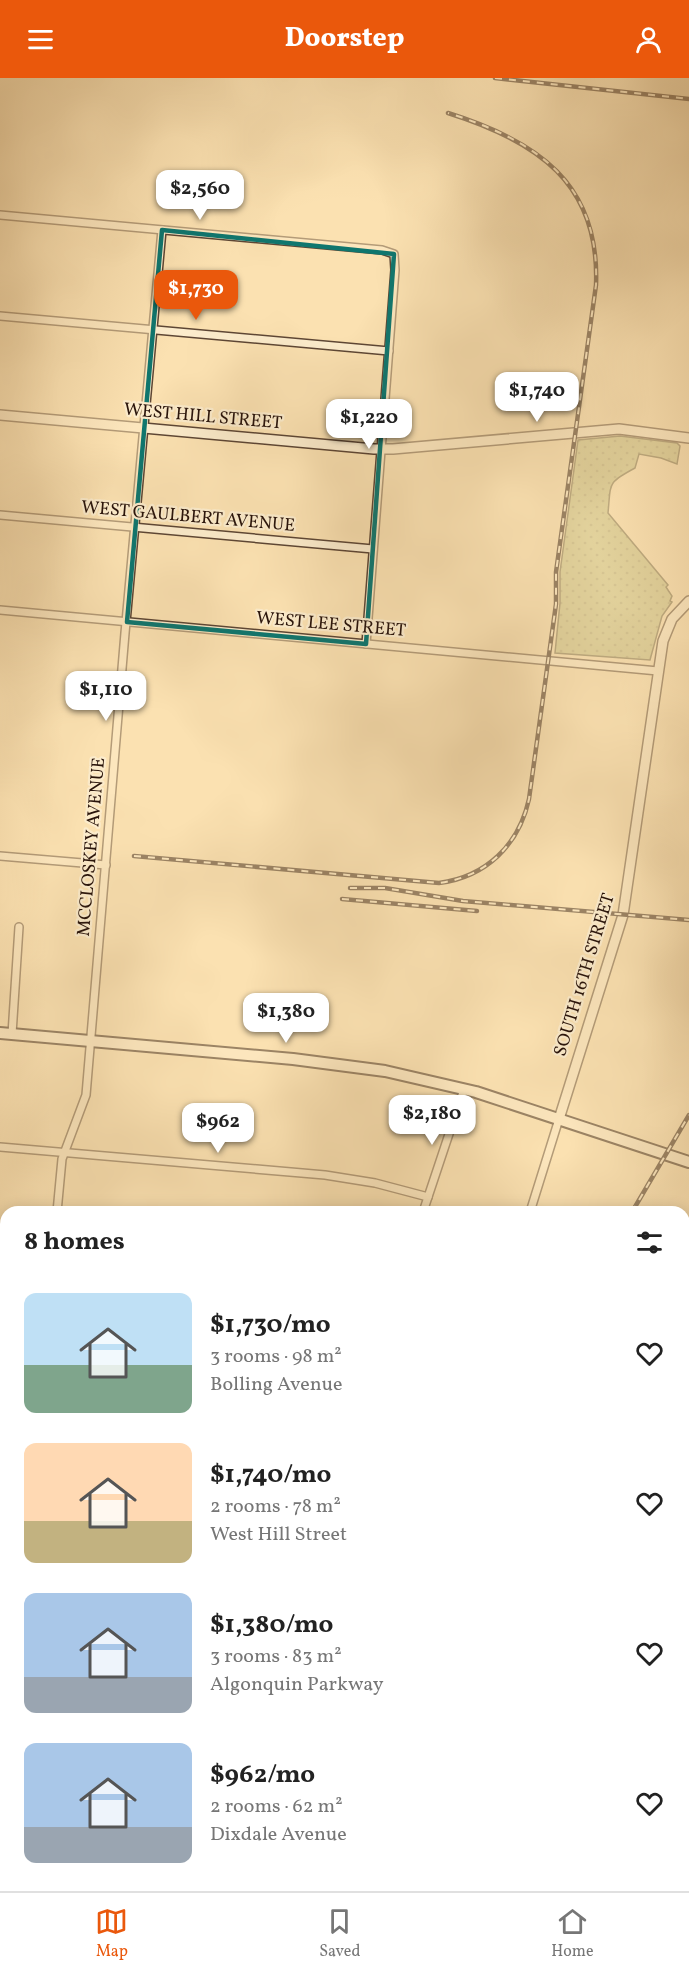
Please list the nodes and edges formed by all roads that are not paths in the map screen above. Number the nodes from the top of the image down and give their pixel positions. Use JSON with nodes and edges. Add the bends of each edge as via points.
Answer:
{"nodes":[{"id":1,"x":0,"y":215,"type":"edge"},
{"id":2,"x":162,"y":230,"type":"junction"},
{"id":3,"x":0,"y":316,"type":"edge"},
{"id":4,"x":153,"y":329,"type":"junction"},
{"id":5,"x":389,"y":351,"type":"junction"},
{"id":6,"x":0,"y":415,"type":"edge"},
{"id":7,"x":144,"y":428,"type":"junction"},
{"id":8,"x":689,"y":438,"type":"edge"},
{"id":9,"x":382,"y":449,"type":"junction"},
{"id":10,"x":0,"y":515,"type":"edge"},
{"id":11,"x":135,"y":527,"type":"junction"},
{"id":12,"x":373,"y":549,"type":"junction"},
{"id":13,"x":689,"y":601,"type":"edge"},
{"id":14,"x":0,"y":610,"type":"edge"},
{"id":15,"x":127,"y":622,"type":"junction"},
{"id":16,"x":366,"y":644,"type":"junction"},
{"id":17,"x":658,"y":671,"type":"junction"},
{"id":18,"x":0,"y":856,"type":"edge"},
{"id":19,"x":106,"y":865,"type":"junction"},
{"id":20,"x":19,"y":927,"type":"dead end"},
{"id":21,"x":0,"y":1033,"type":"edge"},
{"id":22,"x":12,"y":1034,"type":"junction"},
{"id":23,"x":90,"y":1041,"type":"junction"},
{"id":24,"x":464,"y":1089,"type":"junction"},
{"id":25,"x":559,"y":1119,"type":"junction"},
{"id":26,"x":0,"y":1147,"type":"edge"},
{"id":27,"x":64,"y":1153,"type":"junction"},
{"id":28,"x":689,"y":1162,"type":"edge"},
{"id":29,"x":428,"y":1197,"type":"junction"},
{"id":30,"x":58,"y":1206,"type":"edge"},
{"id":31,"x":425,"y":1206,"type":"edge"},
{"id":32,"x":532,"y":1206,"type":"edge"}],
"edges":[{"from":1,"to":2,"type":"street"},
{"from":2,"to":4,"type":"street","name":"MCCLOSKEY AVENUE"},
{"from":2,"to":5,"type":"street","via":[[394,254]]},
{"from":3,"to":4,"type":"street"},
{"from":4,"to":5,"type":"street"},
{"from":4,"to":7,"type":"street","name":"MCCLOSKEY AVENUE"},
{"from":5,"to":9,"type":"street"},
{"from":6,"to":7,"type":"street","name":"WEST HILL STREET"},
{"from":7,"to":9,"type":"street","name":"WEST HILL STREET"},
{"from":7,"to":11,"type":"street","name":"MCCLOSKEY AVENUE"},
{"from":8,"to":9,"type":"street","name":"WEST HILL STREET","via":[[619,429]]},
{"from":9,"to":12,"type":"street"},
{"from":10,"to":11,"type":"street","name":"WEST GAULBERT AVENUE"},
{"from":11,"to":12,"type":"street","name":"WEST GAULBERT AVENUE"},
{"from":11,"to":15,"type":"street","name":"MCCLOSKEY AVENUE"},
{"from":12,"to":16,"type":"street"},
{"from":13,"to":17,"type":"street","name":"SOUTH 16TH STREET","via":[[668,628]]},
{"from":14,"to":15,"type":"street","name":"WEST LEE STREET"},
{"from":15,"to":16,"type":"street","name":"WEST LEE STREET"},
{"from":15,"to":19,"type":"street","name":"MCCLOSKEY AVENUE"},
{"from":16,"to":17,"type":"street","name":"WEST LEE STREET"},
{"from":17,"to":25,"type":"street","name":"SOUTH 16TH STREET","via":[[623,915]]},
{"from":18,"to":19,"type":"street"},
{"from":19,"to":23,"type":"street","name":"MCCLOSKEY AVENUE"},
{"from":20,"to":22,"type":"street"},
{"from":21,"to":22,"type":"main road"},
{"from":22,"to":23,"type":"main road"},
{"from":23,"to":24,"type":"main road","via":[[336,1063]]},
{"from":23,"to":27,"type":"street","name":"MCCLOSKEY AVENUE","via":[[86,1095]]},
{"from":24,"to":25,"type":"main road"},
{"from":24,"to":29,"type":"street"},
{"from":25,"to":28,"type":"main road"},
{"from":25,"to":32,"type":"street","name":"SOUTH 16TH STREET"},
{"from":26,"to":27,"type":"street"},
{"from":27,"to":29,"type":"street","via":[[325,1175]]},
{"from":27,"to":30,"type":"street","name":"MCCLOSKEY AVENUE"},
{"from":29,"to":31,"type":"street"}]}
